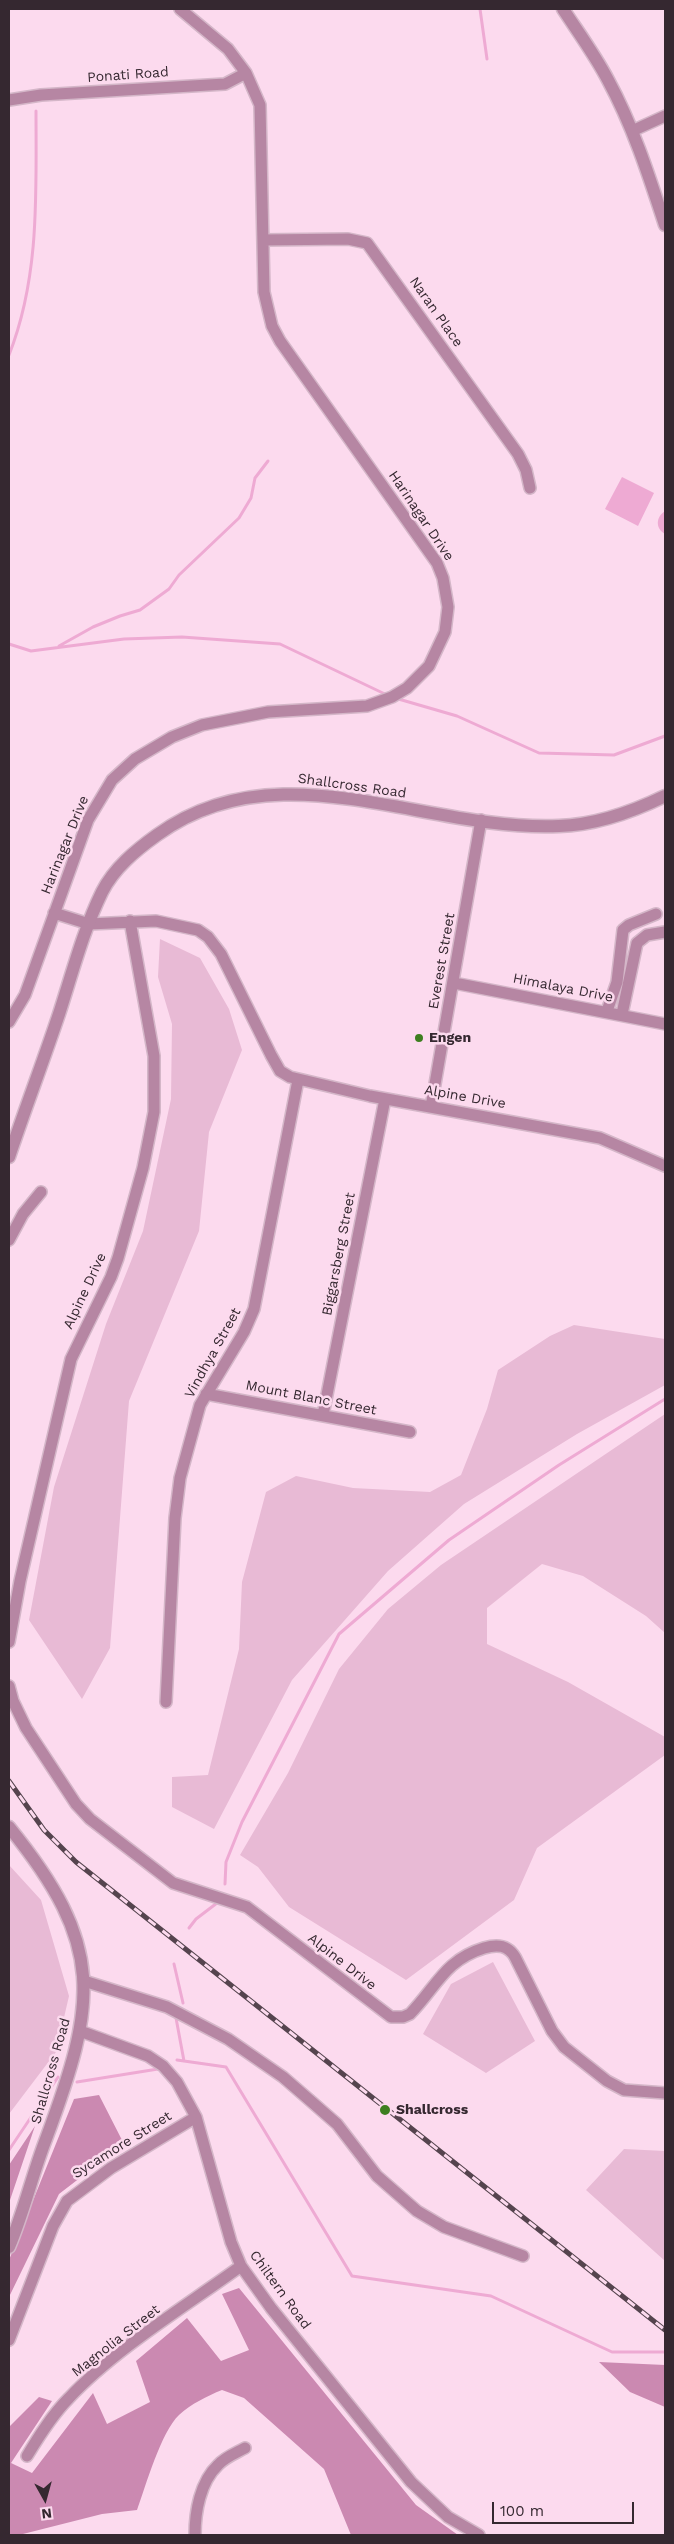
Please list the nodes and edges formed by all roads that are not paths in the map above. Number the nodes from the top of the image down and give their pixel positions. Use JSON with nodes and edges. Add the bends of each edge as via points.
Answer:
{"nodes":[{"id":1,"x":180,"y":9,"type":"edge"},
{"id":2,"x":563,"y":9,"type":"edge"},
{"id":3,"x":246,"y":72,"type":"junction"},
{"id":4,"x":9,"y":100,"type":"edge"},
{"id":5,"x":665,"y":116,"type":"edge"},
{"id":6,"x":632,"y":130,"type":"junction"},
{"id":7,"x":665,"y":226,"type":"edge"},
{"id":8,"x":263,"y":240,"type":"junction"},
{"id":9,"x":530,"y":488,"type":"dead end"},
{"id":10,"x":665,"y":796,"type":"edge"},
{"id":11,"x":481,"y":820,"type":"junction"},
{"id":12,"x":54,"y":913,"type":"junction"},
{"id":13,"x":656,"y":914,"type":"dead end"},
{"id":14,"x":130,"y":921,"type":"junction"},
{"id":15,"x":90,"y":924,"type":"junction"},
{"id":16,"x":665,"y":932,"type":"edge"},
{"id":17,"x":454,"y":983,"type":"junction"},
{"id":18,"x":607,"y":1011,"type":"junction"},
{"id":19,"x":622,"y":1014,"type":"junction"},
{"id":20,"x":9,"y":1022,"type":"edge"},
{"id":21,"x":665,"y":1024,"type":"edge"},
{"id":22,"x":298,"y":1080,"type":"junction"},
{"id":23,"x":385,"y":1098,"type":"junction"},
{"id":24,"x":431,"y":1107,"type":"junction"},
{"id":25,"x":9,"y":1156,"type":"edge"},
{"id":26,"x":665,"y":1166,"type":"edge"},
{"id":27,"x":41,"y":1192,"type":"dead end"},
{"id":28,"x":9,"y":1240,"type":"edge"},
{"id":29,"x":206,"y":1394,"type":"junction"},
{"id":30,"x":323,"y":1415,"type":"junction"},
{"id":31,"x":410,"y":1432,"type":"dead end"},
{"id":32,"x":9,"y":1642,"type":"edge"},
{"id":33,"x":9,"y":1686,"type":"edge"},
{"id":34,"x":166,"y":1702,"type":"dead end"},
{"id":35,"x":9,"y":1827,"type":"edge"},
{"id":36,"x":84,"y":1981,"type":"junction"},
{"id":37,"x":80,"y":2032,"type":"junction"},
{"id":38,"x":665,"y":2093,"type":"edge"},
{"id":39,"x":196,"y":2117,"type":"junction"},
{"id":40,"x":9,"y":2247,"type":"edge"},
{"id":41,"x":524,"y":2256,"type":"dead end"},
{"id":42,"x":241,"y":2266,"type":"junction"},
{"id":43,"x":9,"y":2340,"type":"edge"},
{"id":44,"x":245,"y":2448,"type":"dead end"},
{"id":45,"x":27,"y":2456,"type":"dead end"},
{"id":46,"x":195,"y":2535,"type":"edge"},
{"id":47,"x":479,"y":2535,"type":"edge"}],
"edges":[{"from":1,"to":3,"type":"street","name":"Harinagar Drive","via":[[228,50]]},
{"from":2,"to":6,"type":"street","via":[[608,78]]},
{"from":3,"to":4,"type":"street","name":"Ponati Road","via":[[224,84],[41,95]]},
{"from":3,"to":8,"type":"street","name":"Harinagar Drive","via":[[255,89],[262,124]]},
{"from":5,"to":6,"type":"street"},
{"from":6,"to":7,"type":"street"},
{"from":8,"to":9,"type":"street","name":"Naran Place","via":[[348,238],[367,243],[518,454]]},
{"from":8,"to":12,"type":"street","name":"Harinagar Drive","via":[[264,292],[272,326],[437,564],[448,607],[442,641],[421,676],[407,688],[379,703],[355,708],[268,712],[213,722],[179,734],[135,759],[112,780],[95,805]]},
{"from":10,"to":11,"type":"street","name":"Shallcross Road","via":[[641,808],[585,824],[530,826]]},
{"from":11,"to":15,"type":"street","name":"Shallcross Road","via":[[305,794],[269,794],[226,802],[172,824],[126,860],[102,892]]},
{"from":11,"to":17,"type":"street","name":"Everest Street"},
{"from":12,"to":15,"type":"street","name":"Alpine Drive"},
{"from":12,"to":20,"type":"street","name":"Harinagar Drive","via":[[24,995]]},
{"from":13,"to":18,"type":"street","via":[[629,924],[623,930],[617,982]]},
{"from":14,"to":15,"type":"street","name":"Alpine Drive"},
{"from":14,"to":22,"type":"street","name":"Alpine Drive","via":[[184,926],[208,937],[221,954],[280,1071]]},
{"from":14,"to":32,"type":"street","name":"Alpine Drive","via":[[154,1056],[152,1120],[118,1258],[71,1359],[20,1580]]},
{"from":15,"to":25,"type":"street","name":"Shallcross Road"},
{"from":16,"to":19,"type":"street","via":[[647,935],[637,943]]},
{"from":17,"to":18,"type":"street","name":"Himalaya Drive"},
{"from":17,"to":24,"type":"street","name":"Everest Street"},
{"from":18,"to":19,"type":"street","name":"Himalaya Drive"},
{"from":19,"to":21,"type":"street","name":"Himalaya Drive"},
{"from":22,"to":23,"type":"street","name":"Alpine Drive"},
{"from":22,"to":29,"type":"street","name":"Vindhya Street","via":[[254,1309],[244,1332]]},
{"from":23,"to":24,"type":"street","name":"Alpine Drive"},
{"from":23,"to":30,"type":"street","name":"Biggarsberg Street"},
{"from":24,"to":26,"type":"street","name":"Alpine Drive","via":[[600,1138]]},
{"from":27,"to":28,"type":"street","via":[[23,1214]]},
{"from":29,"to":30,"type":"street","name":"Mount Blanc Street"},
{"from":29,"to":34,"type":"street","name":"Vindhya Street","via":[[196,1417],[177,1497]]},
{"from":30,"to":31,"type":"street","name":"Mount Blanc Street"},
{"from":33,"to":38,"type":"street","name":"Alpine Drive","via":[[19,1716],[76,1804],[173,1883],[247,1907],[390,2017],[410,2014],[463,1955],[492,1946],[506,1948],[511,1951],[552,2031],[564,2046],[607,2081],[624,2090]]},
{"from":35,"to":36,"type":"street","name":"Shallcross Road","via":[[69,1917],[81,1955]]},
{"from":36,"to":37,"type":"street","name":"Shallcross Road"},
{"from":36,"to":41,"type":"street","via":[[167,2007],[234,2043],[283,2077],[337,2124],[377,2176],[417,2211],[444,2227]]},
{"from":37,"to":39,"type":"street","name":"Chiltern Road","via":[[132,2049],[163,2066],[177,2082]]},
{"from":37,"to":40,"type":"street","name":"Shallcross Road","via":[[60,2102]]},
{"from":39,"to":42,"type":"street","name":"Chiltern Road","via":[[231,2242]]},
{"from":39,"to":43,"type":"street","name":"Sycamore Street","via":[[111,2168],[67,2201],[53,2226]]},
{"from":42,"to":45,"type":"street","name":"Magnolia Street","via":[[83,2384],[56,2414]]},
{"from":42,"to":47,"type":"street","name":"Chiltern Road","via":[[411,2482],[448,2517]]},
{"from":44,"to":46,"type":"street","via":[[213,2470],[197,2509]]}]}
